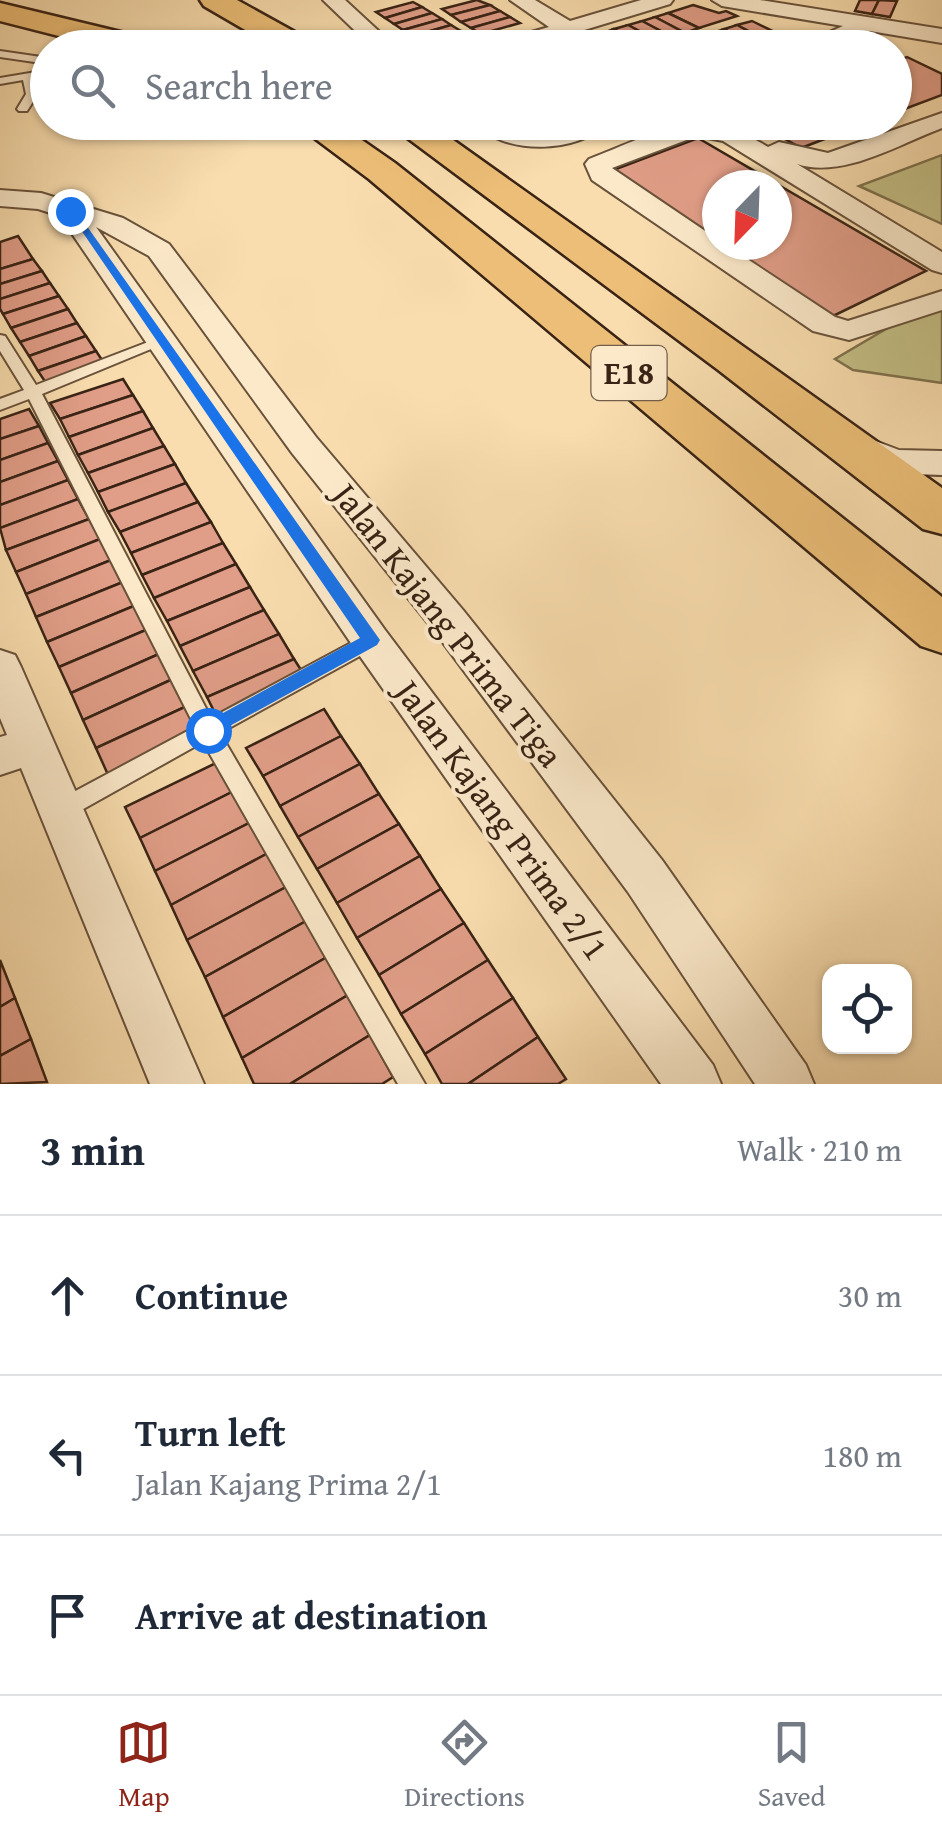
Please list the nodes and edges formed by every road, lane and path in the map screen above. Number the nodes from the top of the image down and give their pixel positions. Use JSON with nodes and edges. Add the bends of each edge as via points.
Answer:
{"nodes":[{"id":1,"x":215,"y":0,"type":"edge"},
{"id":2,"x":333,"y":0,"type":"edge"},
{"id":3,"x":520,"y":0,"type":"edge"},
{"id":4,"x":663,"y":0,"type":"edge"},
{"id":5,"x":722,"y":0,"type":"edge"},
{"id":6,"x":0,"y":12,"type":"edge"},
{"id":7,"x":867,"y":25,"type":"junction"},
{"id":8,"x":566,"y":28,"type":"junction"},
{"id":9,"x":74,"y":30,"type":"edge"},
{"id":10,"x":268,"y":30,"type":"edge"},
{"id":11,"x":366,"y":30,"type":"edge"},
{"id":12,"x":559,"y":30,"type":"edge"},
{"id":13,"x":853,"y":30,"type":"edge"},
{"id":14,"x":941,"y":30,"type":"edge"},
{"id":15,"x":912,"y":48,"type":"edge"},
{"id":16,"x":5,"y":54,"type":"edge"},
{"id":17,"x":30,"y":58,"type":"edge"},
{"id":18,"x":27,"y":76,"type":"junction"},
{"id":19,"x":30,"y":76,"type":"edge"},
{"id":20,"x":5,"y":79,"type":"edge"},
{"id":21,"x":30,"y":87,"type":"edge"},
{"id":22,"x":30,"y":98,"type":"edge"},
{"id":23,"x":23,"y":110,"type":"dead end"},
{"id":24,"x":942,"y":120,"type":"edge"},
{"id":25,"x":912,"y":131,"type":"edge"},
{"id":26,"x":338,"y":140,"type":"edge"},
{"id":27,"x":429,"y":140,"type":"edge"},
{"id":28,"x":518,"y":140,"type":"edge"},
{"id":29,"x":548,"y":140,"type":"edge"},
{"id":30,"x":663,"y":140,"type":"edge"},
{"id":31,"x":739,"y":140,"type":"edge"},
{"id":32,"x":762,"y":140,"type":"edge"},
{"id":33,"x":888,"y":140,"type":"edge"},
{"id":34,"x":0,"y":198,"type":"edge"},
{"id":35,"x":70,"y":211,"type":"junction"},
{"id":36,"x":942,"y":264,"type":"edge"},
{"id":37,"x":942,"y":300,"type":"edge"},
{"id":38,"x":0,"y":339,"type":"edge"},
{"id":39,"x":162,"y":342,"type":"junction"},
{"id":40,"x":33,"y":392,"type":"junction"},
{"id":41,"x":0,"y":405,"type":"edge"},
{"id":42,"x":845,"y":441,"type":"junction"},
{"id":43,"x":942,"y":463,"type":"edge"},
{"id":44,"x":942,"y":516,"type":"edge"},
{"id":45,"x":942,"y":630,"type":"edge"},
{"id":46,"x":371,"y":640,"type":"junction"},
{"id":47,"x":0,"y":667,"type":"edge"},
{"id":48,"x":208,"y":730,"type":"junction"},
{"id":49,"x":17,"y":751,"type":"edge"},
{"id":50,"x":61,"y":810,"type":"junction"},
{"id":51,"x":177,"y":1084,"type":"edge"},
{"id":52,"x":412,"y":1084,"type":"edge"},
{"id":53,"x":694,"y":1084,"type":"edge"},
{"id":54,"x":787,"y":1084,"type":"edge"}],
"edges":[{"from":1,"to":10,"type":"highway"},
{"from":2,"to":11,"type":"street"},
{"from":3,"to":8,"type":"street"},
{"from":4,"to":8,"type":"street"},
{"from":5,"to":7,"type":"street"},
{"from":6,"to":9,"type":"highway"},
{"from":7,"to":13,"type":"street"},
{"from":7,"to":14,"type":"street"},
{"from":8,"to":12,"type":"street"},
{"from":14,"to":15,"type":"street"},
{"from":16,"to":17,"type":"lane"},
{"from":16,"to":20,"type":"lane","via":[[18,64]]},
{"from":18,"to":19,"type":"lane"},
{"from":18,"to":20,"type":"lane"},
{"from":18,"to":21,"type":"lane"},
{"from":22,"to":23,"type":"lane"},
{"from":24,"to":25,"type":"street"},
{"from":26,"to":45,"type":"highway","number":"E18"},
{"from":27,"to":42,"type":"highway","number":"E18"},
{"from":28,"to":29,"type":"street"},
{"from":30,"to":37,"type":"street","via":[[598,164],[601,174],[824,324],[861,328]]},
{"from":31,"to":36,"type":"street"},
{"from":32,"to":33,"type":"street","via":[[813,162]]},
{"from":34,"to":35,"type":"street","name":"Jalan Kajang Prima Tiga"},
{"from":35,"to":39,"type":"street","name":"Jalan Kajang Prima 2/1"},
{"from":35,"to":54,"type":"street","name":"Jalan Kajang Prima Tiga","via":[[113,224],[159,250],[304,445],[645,876]]},
{"from":38,"to":40,"type":"lane"},
{"from":39,"to":40,"type":"lane"},
{"from":39,"to":46,"type":"street","name":"Jalan Kajang Prima 2/1"},
{"from":40,"to":41,"type":"lane"},
{"from":40,"to":48,"type":"lane"},
{"from":42,"to":43,"type":"street","via":[[895,462]]},
{"from":42,"to":44,"type":"highway","number":"E18"},
{"from":46,"to":48,"type":"lane"},
{"from":46,"to":53,"type":"street","name":"Jalan Kajang Prima 2/1"},
{"from":47,"to":49,"type":"street"},
{"from":48,"to":50,"type":"lane"},
{"from":48,"to":52,"type":"lane"},
{"from":49,"to":50,"type":"street"},
{"from":50,"to":51,"type":"street"}]}
